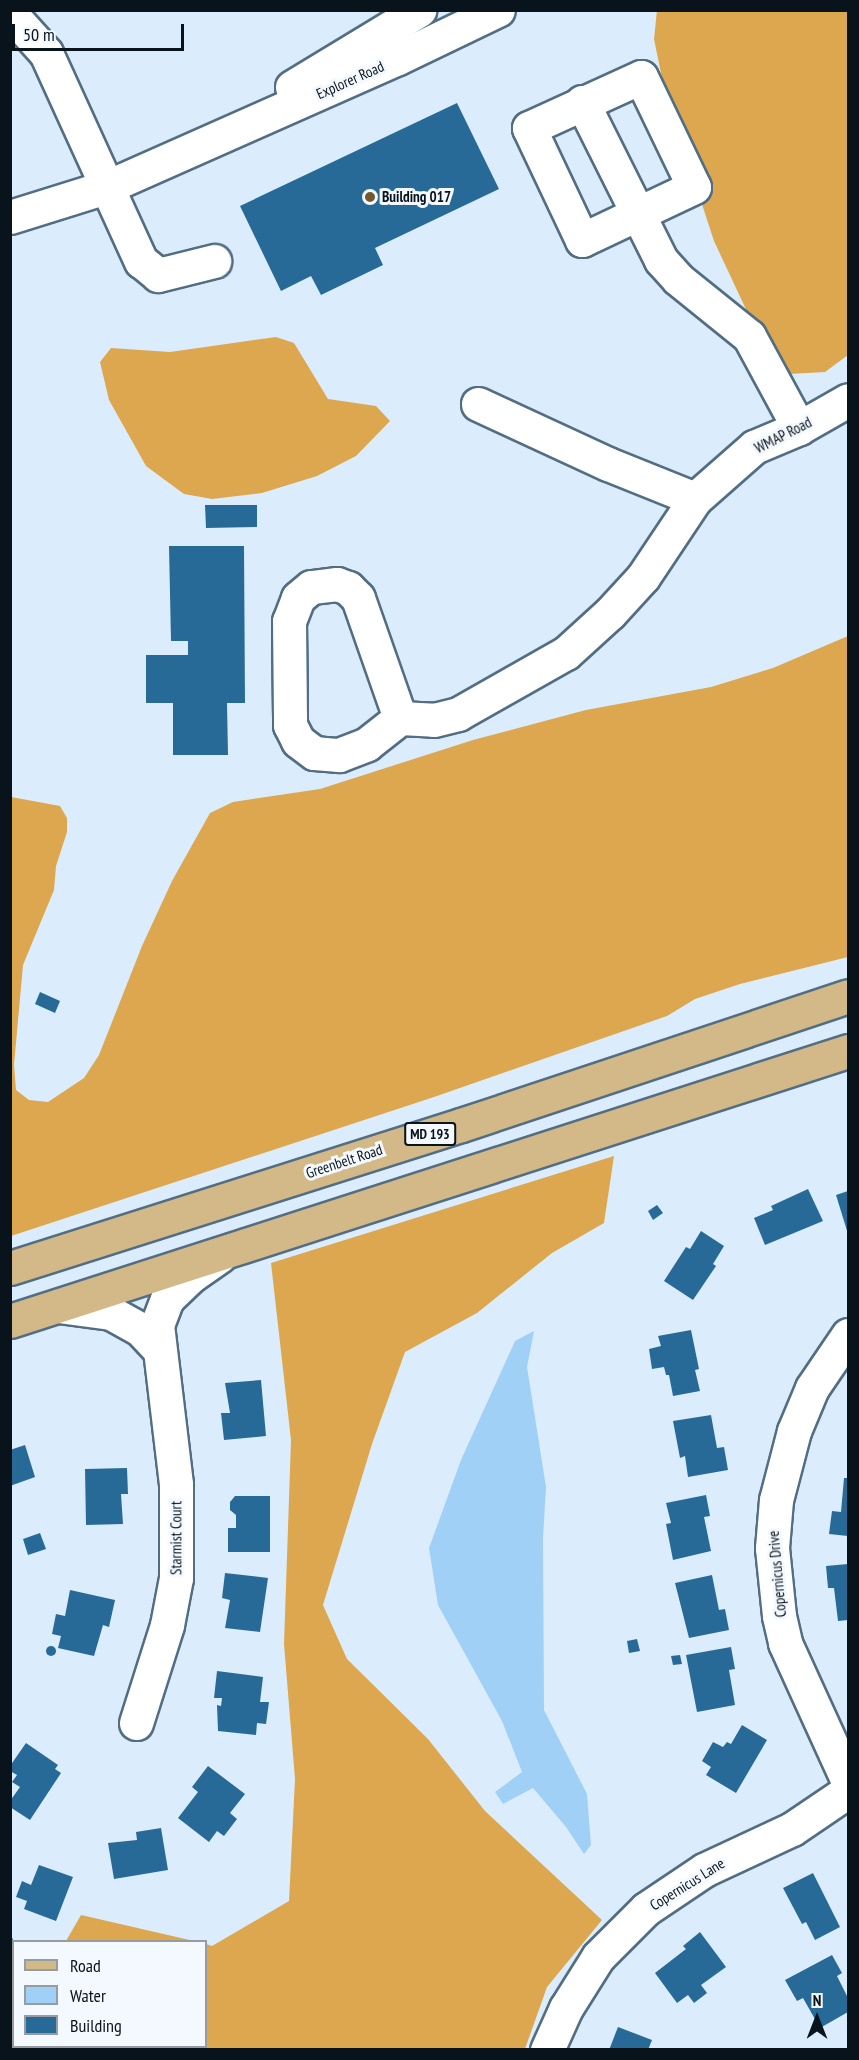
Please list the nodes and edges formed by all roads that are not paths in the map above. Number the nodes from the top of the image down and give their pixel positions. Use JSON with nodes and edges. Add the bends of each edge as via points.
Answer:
{"nodes":[{"id":1,"x":419,"y":10,"type":"edge"},
{"id":2,"x":498,"y":10,"type":"edge"},
{"id":3,"x":10,"y":13,"type":"edge"},
{"id":4,"x":582,"y":102,"type":"junction"},
{"id":5,"x":200,"y":145,"type":"junction"},
{"id":6,"x":109,"y":186,"type":"junction"},
{"id":7,"x":638,"y":214,"type":"junction"},
{"id":8,"x":10,"y":217,"type":"edge"},
{"id":9,"x":214,"y":261,"type":"dead end"},
{"id":10,"x":849,"y":400,"type":"edge"},
{"id":11,"x":478,"y":404,"type":"dead end"},
{"id":12,"x":799,"y":428,"type":"junction"},
{"id":13,"x":694,"y":500,"type":"junction"},
{"id":14,"x":400,"y":718,"type":"junction"},
{"id":15,"x":849,"y":996,"type":"edge"},
{"id":16,"x":849,"y":1051,"type":"edge"},
{"id":17,"x":226,"y":1251,"type":"junction"},
{"id":18,"x":10,"y":1268,"type":"edge"},
{"id":19,"x":58,"y":1306,"type":"junction"},
{"id":20,"x":10,"y":1321,"type":"edge"},
{"id":21,"x":849,"y":1335,"type":"edge"},
{"id":22,"x":158,"y":1348,"type":"junction"},
{"id":23,"x":136,"y":1723,"type":"dead end"},
{"id":24,"x":849,"y":1781,"type":"edge"},
{"id":25,"x":849,"y":1791,"type":"edge"},
{"id":26,"x":547,"y":2049,"type":"edge"}],
"edges":[{"from":1,"to":5,"type":"street","name":"Explorer Road"},
{"from":2,"to":5,"type":"street","name":"Explorer Road"},
{"from":3,"to":6,"type":"street","via":[[46,53]]},
{"from":4,"to":7,"type":"street"},
{"from":4,"to":7,"type":"street","via":[[529,128],[582,240]]},
{"from":4,"to":7,"type":"street","via":[[641,77],[694,187]]},
{"from":5,"to":6,"type":"street","name":"Explorer Road"},
{"from":6,"to":8,"type":"street","name":"Explorer Road"},
{"from":6,"to":9,"type":"street","via":[[141,261],[158,275]]},
{"from":7,"to":12,"type":"street","via":[[661,260],[678,279],[748,336]]},
{"from":10,"to":12,"type":"street","name":"WMAP Road"},
{"from":11,"to":13,"type":"street"},
{"from":12,"to":13,"type":"street","name":"WMAP Road","via":[[754,447]]},
{"from":13,"to":14,"type":"street","name":"WMAP Road","via":[[643,577],[566,652],[458,714],[434,720]]},
{"from":14,"to":14,"type":"street","via":[[358,598],[337,584],[311,587],[298,598],[289,621],[290,724],[298,741],[314,753],[339,755],[367,744]]},
{"from":15,"to":18,"type":"main road","name":"Greenbelt Road","number":"MD 193"},
{"from":16,"to":17,"type":"main road"},
{"from":17,"to":19,"type":"main road"},
{"from":17,"to":22,"type":"street","name":"Starmist Court","via":[[190,1276],[167,1299],[157,1325]]},
{"from":19,"to":20,"type":"main road"},
{"from":19,"to":22,"type":"street","via":[[111,1313],[140,1329]]},
{"from":21,"to":24,"type":"street","name":"Copernicus Drive","via":[[812,1388],[797,1423],[776,1500],[772,1548],[784,1643]]},
{"from":22,"to":23,"type":"street","name":"Starmist Court","via":[[176,1484],[176,1578],[167,1625]]},
{"from":25,"to":26,"type":"street","name":"Copernicus Lane","via":[[792,1829],[704,1870],[646,1909],[598,1957],[566,2008]]}]}
